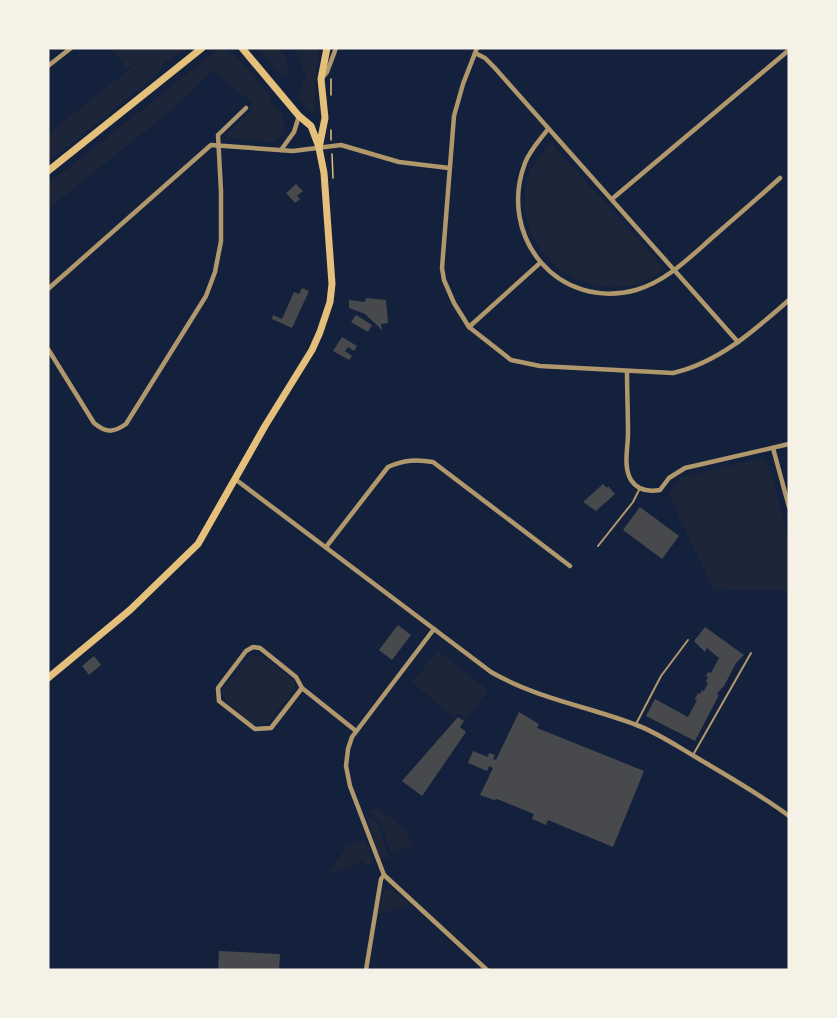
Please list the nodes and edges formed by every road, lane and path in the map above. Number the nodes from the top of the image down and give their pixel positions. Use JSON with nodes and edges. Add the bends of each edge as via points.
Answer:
{"nodes":[{"id":1,"x":71,"y":48,"type":"edge"},
{"id":2,"x":202,"y":48,"type":"edge"},
{"id":3,"x":242,"y":48,"type":"edge"},
{"id":4,"x":327,"y":48,"type":"edge"},
{"id":5,"x":336,"y":48,"type":"edge"},
{"id":6,"x":789,"y":50,"type":"edge"},
{"id":7,"x":476,"y":51,"type":"edge"},
{"id":8,"x":48,"y":66,"type":"edge"},
{"id":9,"x":321,"y":79,"type":"junction"},
{"id":10,"x":246,"y":108,"type":"dead end"},
{"id":11,"x":299,"y":116,"type":"junction"},
{"id":12,"x":548,"y":129,"type":"junction"},
{"id":13,"x":217,"y":145,"type":"junction"},
{"id":14,"x":320,"y":148,"type":"junction"},
{"id":15,"x":281,"y":150,"type":"junction"},
{"id":16,"x":332,"y":158,"type":"dead end"},
{"id":17,"x":449,"y":168,"type":"junction"},
{"id":18,"x":48,"y":171,"type":"edge"},
{"id":19,"x":780,"y":178,"type":"dead end"},
{"id":20,"x":332,"y":179,"type":"dead end"},
{"id":21,"x":612,"y":199,"type":"junction"},
{"id":22,"x":540,"y":263,"type":"junction"},
{"id":23,"x":675,"y":269,"type":"junction"},
{"id":24,"x":48,"y":289,"type":"edge"},
{"id":25,"x":789,"y":300,"type":"edge"},
{"id":26,"x":469,"y":327,"type":"junction"},
{"id":27,"x":738,"y":342,"type":"junction"},
{"id":28,"x":48,"y":349,"type":"edge"},
{"id":29,"x":627,"y":372,"type":"junction"},
{"id":30,"x":789,"y":444,"type":"edge"},
{"id":31,"x":773,"y":448,"type":"junction"},
{"id":32,"x":235,"y":478,"type":"junction"},
{"id":33,"x":640,"y":488,"type":"junction"},
{"id":34,"x":789,"y":507,"type":"edge"},
{"id":35,"x":598,"y":546,"type":"dead end"},
{"id":36,"x":326,"y":547,"type":"junction"},
{"id":37,"x":570,"y":566,"type":"dead end"},
{"id":38,"x":434,"y":629,"type":"junction"},
{"id":39,"x":688,"y":640,"type":"dead end"},
{"id":40,"x":751,"y":653,"type":"dead end"},
{"id":41,"x":48,"y":678,"type":"edge"},
{"id":42,"x":302,"y":688,"type":"junction"},
{"id":43,"x":636,"y":724,"type":"junction"},
{"id":44,"x":356,"y":731,"type":"junction"},
{"id":45,"x":692,"y":755,"type":"junction"},
{"id":46,"x":789,"y":816,"type":"edge"},
{"id":47,"x":384,"y":875,"type":"junction"},
{"id":48,"x":366,"y":970,"type":"edge"},
{"id":49,"x":487,"y":970,"type":"edge"}],
"edges":[{"from":1,"to":8,"type":"street"},
{"from":2,"to":18,"type":"main road"},
{"from":3,"to":11,"type":"main road"},
{"from":4,"to":9,"type":"main road"},
{"from":5,"to":9,"type":"street"},
{"from":6,"to":21,"type":"street"},
{"from":7,"to":12,"type":"street"},
{"from":7,"to":17,"type":"street","via":[[454,116]]},
{"from":9,"to":14,"type":"main road","via":[[325,118]]},
{"from":10,"to":13,"type":"street","via":[[218,135]]},
{"from":11,"to":14,"type":"main road","via":[[311,126]]},
{"from":11,"to":15,"type":"street","via":[[294,132]]},
{"from":12,"to":21,"type":"street"},
{"from":12,"to":22,"type":"street","via":[[526,161],[517,199],[521,228]]},
{"from":13,"to":15,"type":"street"},
{"from":13,"to":24,"type":"street","via":[[203,152]]},
{"from":13,"to":28,"type":"street","via":[[221,241],[215,272],[206,296],[126,424],[108,432],[94,423]]},
{"from":14,"to":15,"type":"street"},
{"from":14,"to":17,"type":"street","via":[[341,145],[399,162]]},
{"from":14,"to":32,"type":"main road","via":[[332,264],[330,302],[312,350]]},
{"from":16,"to":20,"type":"path"},
{"from":17,"to":26,"type":"street","via":[[442,268],[454,303]]},
{"from":19,"to":23,"type":"street"},
{"from":21,"to":23,"type":"street"},
{"from":22,"to":23,"type":"street","via":[[575,287],[603,294],[621,294],[654,284]]},
{"from":22,"to":26,"type":"street"},
{"from":23,"to":27,"type":"street"},
{"from":25,"to":27,"type":"street"},
{"from":26,"to":29,"type":"street","via":[[512,360],[540,366]]},
{"from":27,"to":29,"type":"street","via":[[688,370]]},
{"from":29,"to":33,"type":"street","via":[[627,464],[631,479]]},
{"from":30,"to":31,"type":"street"},
{"from":31,"to":33,"type":"street","via":[[686,468],[669,477],[660,490],[648,493]]},
{"from":31,"to":34,"type":"street"},
{"from":32,"to":36,"type":"street"},
{"from":32,"to":41,"type":"main road","via":[[188,556]]},
{"from":33,"to":35,"type":"lane"},
{"from":36,"to":37,"type":"street","via":[[388,467],[414,459],[433,462]]},
{"from":36,"to":38,"type":"street"},
{"from":38,"to":43,"type":"street","via":[[508,682]]},
{"from":38,"to":44,"type":"street"},
{"from":39,"to":43,"type":"lane","via":[[661,676]]},
{"from":40,"to":45,"type":"lane"},
{"from":42,"to":42,"type":"street","via":[[296,677],[260,648],[253,647],[218,688],[219,701],[255,729],[271,728]]},
{"from":42,"to":44,"type":"street"},
{"from":43,"to":45,"type":"street"},
{"from":44,"to":47,"type":"street","via":[[346,766]]},
{"from":45,"to":46,"type":"street"},
{"from":47,"to":48,"type":"street"},
{"from":47,"to":49,"type":"street"}]}
